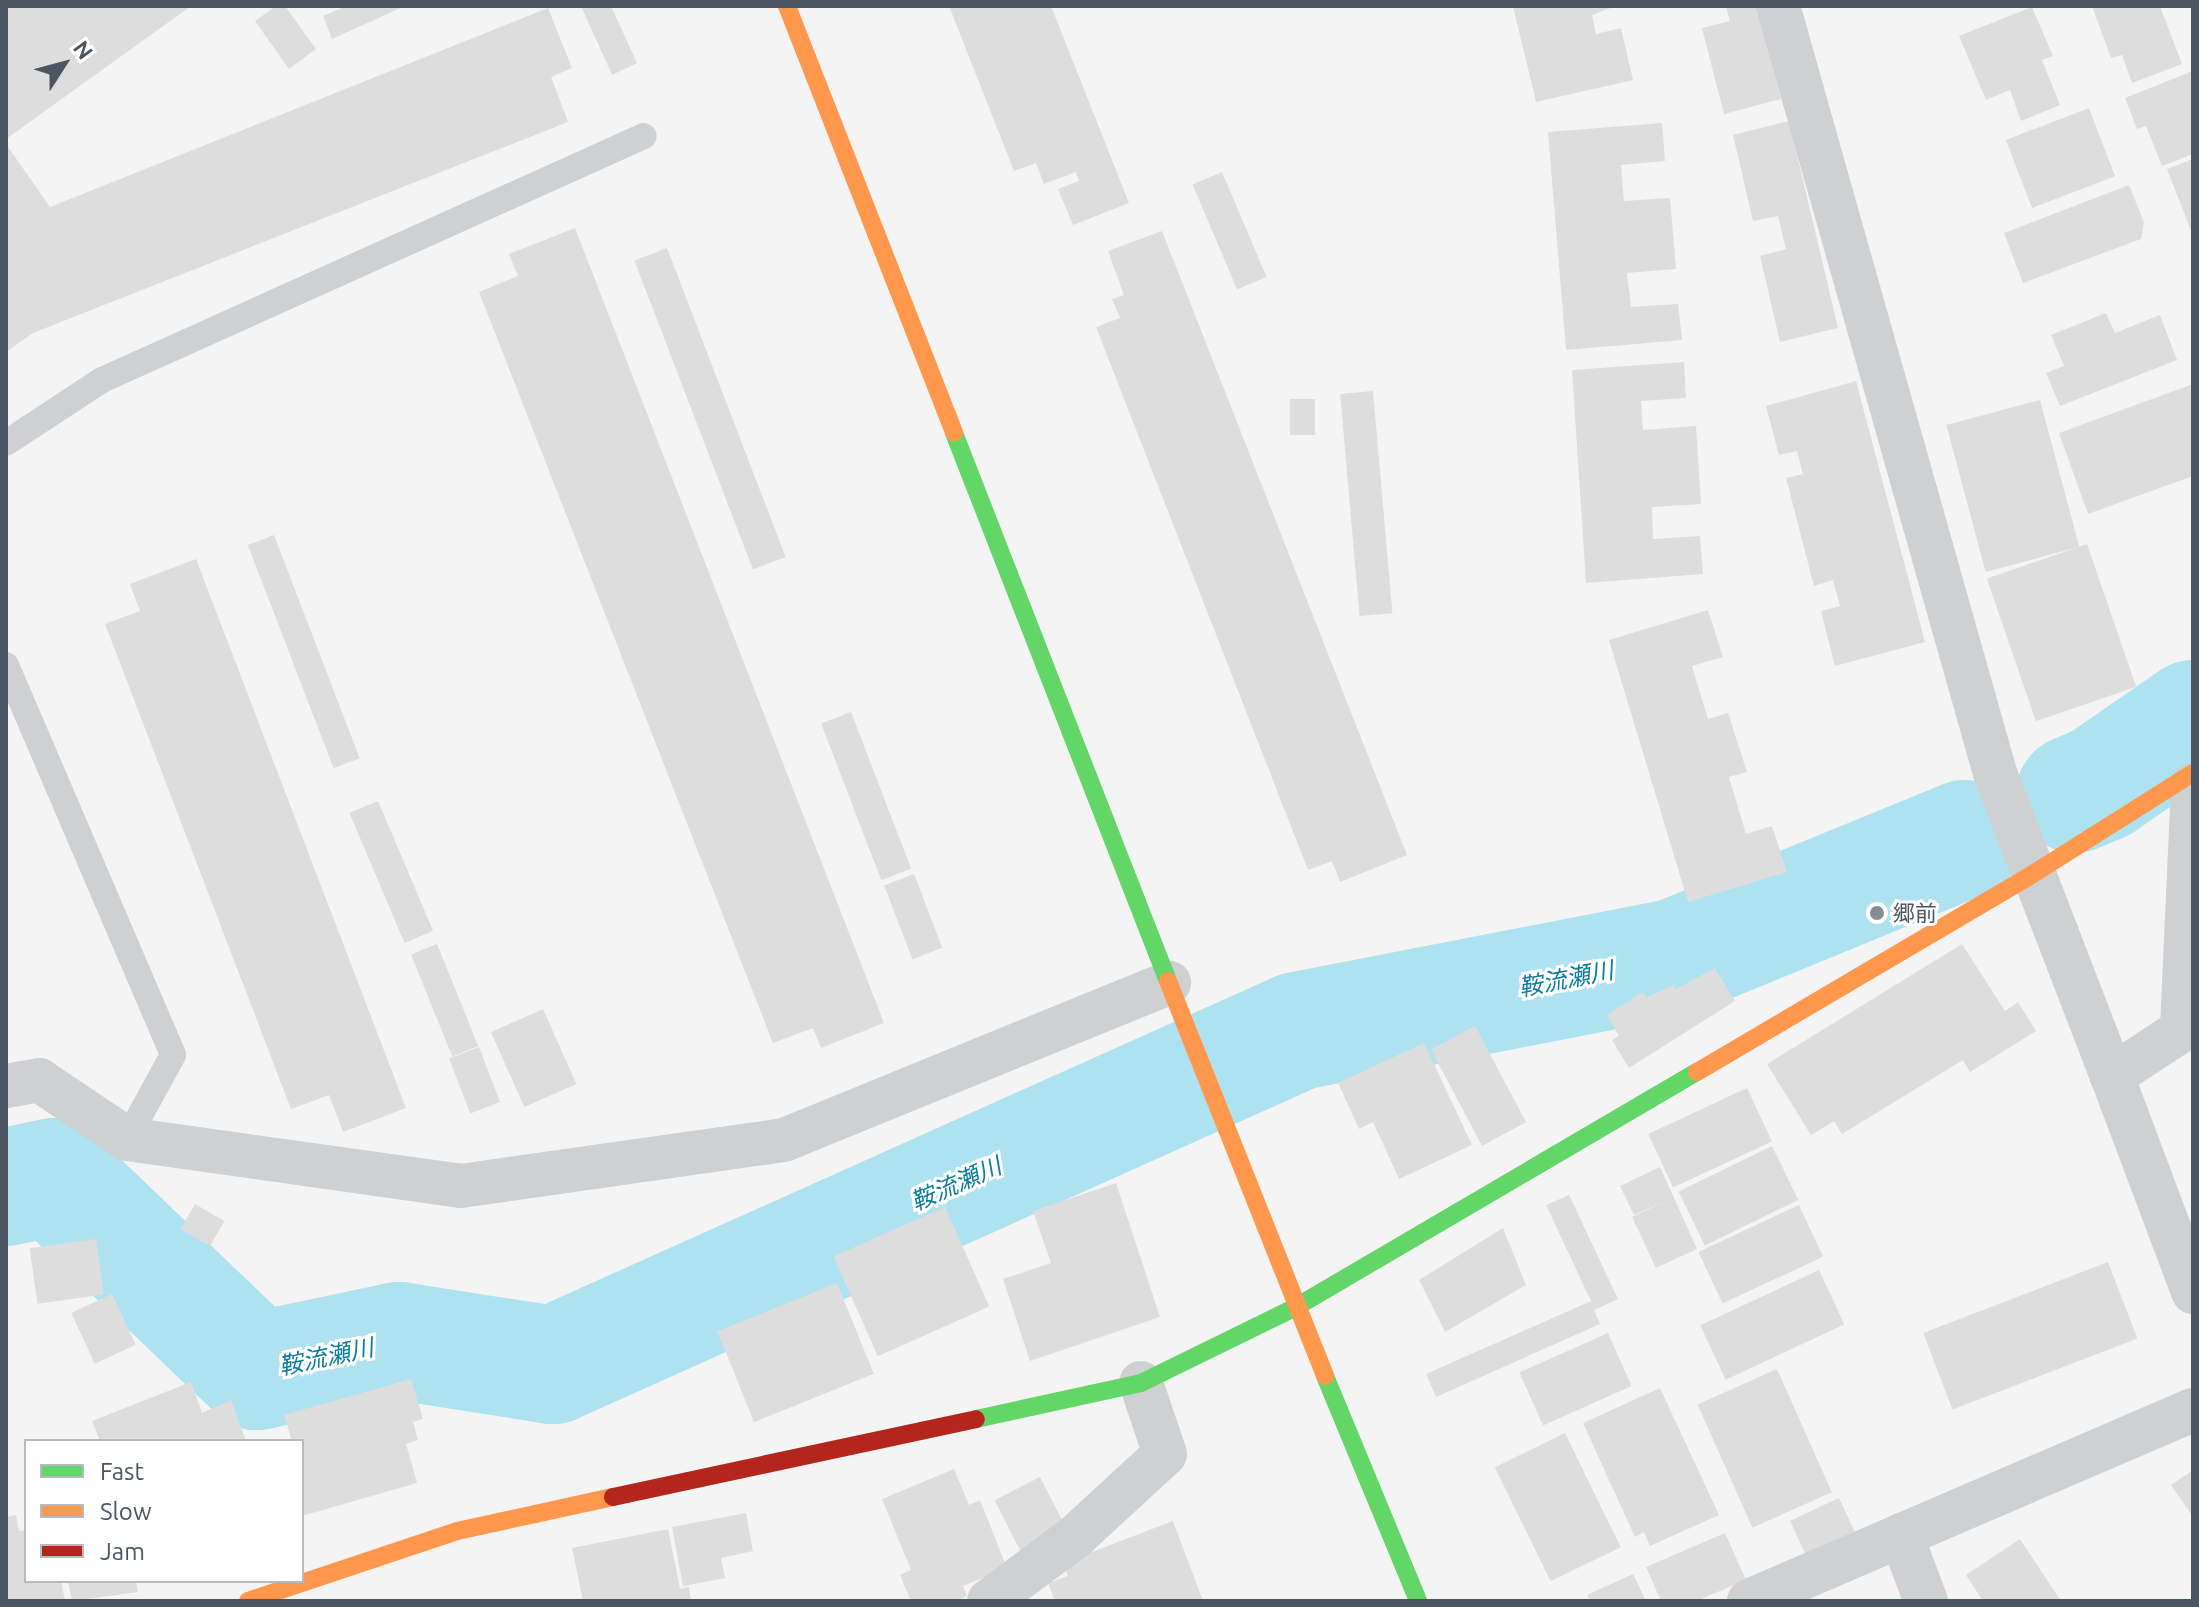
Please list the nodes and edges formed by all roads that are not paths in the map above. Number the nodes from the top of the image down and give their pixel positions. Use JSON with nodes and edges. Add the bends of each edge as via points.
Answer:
{"nodes":[{"id":1,"x":787,"y":6,"type":"edge"},
{"id":2,"x":1778,"y":6,"type":"edge"},
{"id":3,"x":644,"y":136,"type":"dead end"},
{"id":4,"x":6,"y":443,"type":"edge"},
{"id":5,"x":6,"y":665,"type":"edge"},
{"id":6,"x":2193,"y":773,"type":"edge"},
{"id":7,"x":2193,"y":785,"type":"edge"},
{"id":8,"x":2033,"y":874,"type":"junction"},
{"id":9,"x":1169,"y":983,"type":"junction"},
{"id":10,"x":2112,"y":1076,"type":"junction"},
{"id":11,"x":6,"y":1086,"type":"edge"},
{"id":12,"x":127,"y":1139,"type":"junction"},
{"id":13,"x":2193,"y":1292,"type":"edge"},
{"id":14,"x":1296,"y":1307,"type":"junction"},
{"id":15,"x":1141,"y":1383,"type":"junction"},
{"id":16,"x":2193,"y":1410,"type":"edge"},
{"id":17,"x":1901,"y":1535,"type":"junction"},
{"id":18,"x":304,"y":1582,"type":"edge"},
{"id":19,"x":302,"y":1583,"type":"edge"},
{"id":20,"x":248,"y":1601,"type":"edge"},
{"id":21,"x":989,"y":1601,"type":"edge"},
{"id":22,"x":1418,"y":1601,"type":"edge"},
{"id":23,"x":1749,"y":1601,"type":"edge"},
{"id":24,"x":1926,"y":1601,"type":"edge"}],
"edges":[{"from":1,"to":9,"type":"street"},
{"from":2,"to":8,"type":"street","via":[[1995,773]]},
{"from":3,"to":4,"type":"lane","via":[[102,380]]},
{"from":5,"to":12,"type":"lane","via":[[173,1055]]},
{"from":6,"to":8,"type":"street"},
{"from":7,"to":10,"type":"street","via":[[2182,1030]]},
{"from":8,"to":10,"type":"street"},
{"from":8,"to":14,"type":"street"},
{"from":9,"to":12,"type":"street","via":[[784,1140],[461,1186]]},
{"from":9,"to":14,"type":"street"},
{"from":10,"to":13,"type":"street"},
{"from":11,"to":12,"type":"street","via":[[39,1080]]},
{"from":14,"to":15,"type":"street"},
{"from":14,"to":22,"type":"street"},
{"from":15,"to":18,"type":"street","via":[[457,1531]]},
{"from":15,"to":21,"type":"street","via":[[1165,1454],[1075,1537]]},
{"from":16,"to":17,"type":"street"},
{"from":17,"to":23,"type":"street"},
{"from":17,"to":24,"type":"street"},
{"from":19,"to":20,"type":"street"}]}
